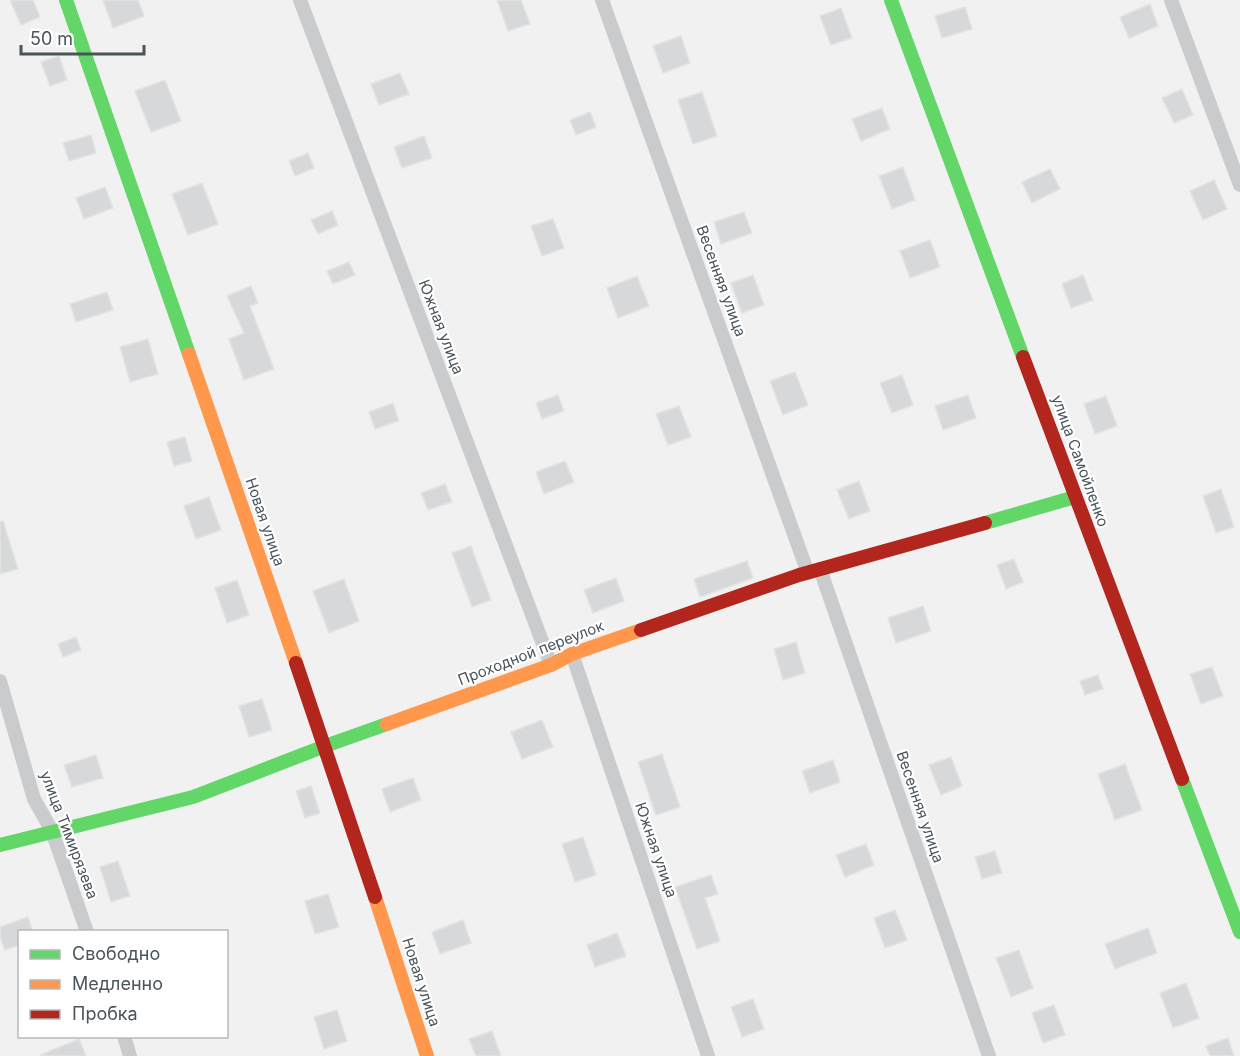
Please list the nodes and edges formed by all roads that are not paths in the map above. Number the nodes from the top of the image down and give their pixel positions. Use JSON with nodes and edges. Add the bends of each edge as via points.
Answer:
{"nodes":[{"id":1,"x":66,"y":0,"type":"edge"},
{"id":2,"x":300,"y":0,"type":"edge"},
{"id":3,"x":602,"y":0,"type":"edge"},
{"id":4,"x":891,"y":0,"type":"edge"},
{"id":5,"x":1171,"y":0,"type":"edge"},
{"id":6,"x":1240,"y":185,"type":"edge"},
{"id":7,"x":1076,"y":497,"type":"junction"},
{"id":8,"x":814,"y":571,"type":"junction"},
{"id":9,"x":572,"y":654,"type":"junction"},
{"id":10,"x":551,"y":665,"type":"junction"},
{"id":11,"x":0,"y":681,"type":"edge"},
{"id":12,"x":325,"y":746,"type":"junction"},
{"id":13,"x":52,"y":831,"type":"junction"},
{"id":14,"x":0,"y":845,"type":"edge"},
{"id":15,"x":86,"y":930,"type":"edge"},
{"id":16,"x":1240,"y":932,"type":"edge"},
{"id":17,"x":125,"y":1038,"type":"edge"},
{"id":18,"x":130,"y":1056,"type":"edge"},
{"id":19,"x":428,"y":1056,"type":"edge"},
{"id":20,"x":708,"y":1056,"type":"edge"},
{"id":21,"x":989,"y":1056,"type":"edge"}],
"edges":[{"from":1,"to":12,"type":"street","name":"Новая улица"},
{"from":2,"to":10,"type":"street","name":"Южная улица"},
{"from":3,"to":8,"type":"street","name":"Весенняя улица"},
{"from":4,"to":7,"type":"street","name":"улица Самойленко"},
{"from":5,"to":6,"type":"street"},
{"from":7,"to":8,"type":"street","name":"Проходной переулок"},
{"from":7,"to":16,"type":"street","name":"улица Самойленко"},
{"from":8,"to":9,"type":"street","name":"Проходной переулок"},
{"from":8,"to":21,"type":"street","name":"Весенняя улица"},
{"from":9,"to":10,"type":"street","name":"Проходной переулок"},
{"from":9,"to":20,"type":"street","name":"Южная улица"},
{"from":10,"to":12,"type":"street","name":"Проходной переулок"},
{"from":11,"to":13,"type":"street","name":"улица Тимирязева","via":[[34,799]]},
{"from":12,"to":13,"type":"street","name":"Проходной переулок","via":[[193,797]]},
{"from":12,"to":19,"type":"street","name":"Новая улица"},
{"from":13,"to":14,"type":"street","name":"Проходной переулок"},
{"from":13,"to":15,"type":"street","name":"улица Тимирязева"},
{"from":17,"to":18,"type":"street"}]}
